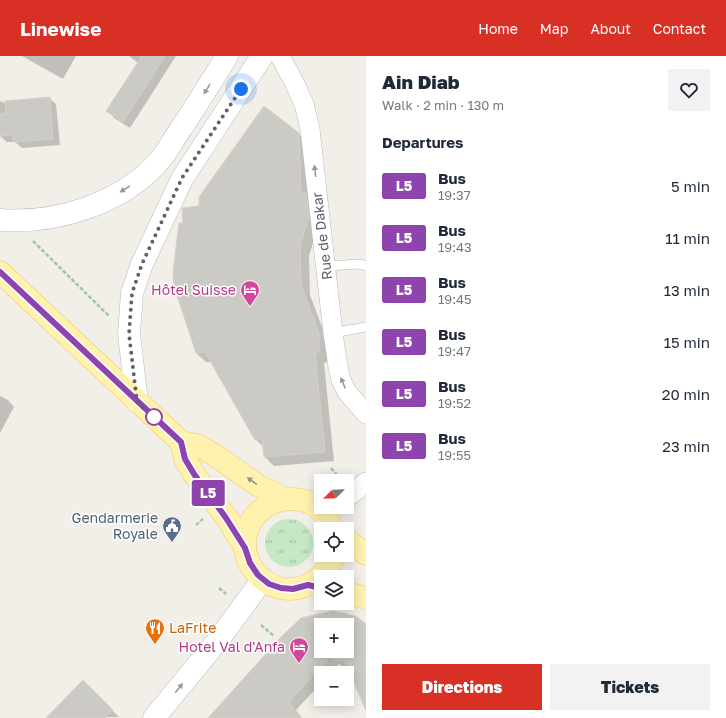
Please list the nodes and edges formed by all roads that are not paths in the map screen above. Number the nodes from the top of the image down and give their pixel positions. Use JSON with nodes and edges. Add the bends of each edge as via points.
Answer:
{"nodes":[{"id":1,"x":227,"y":56,"type":"edge"},
{"id":2,"x":262,"y":56,"type":"edge"},
{"id":3,"x":280,"y":56,"type":"edge"},
{"id":4,"x":0,"y":220,"type":"edge"},
{"id":5,"x":326,"y":266,"type":"junction"},
{"id":6,"x":366,"y":266,"type":"edge"},
{"id":7,"x":0,"y":274,"type":"edge"},
{"id":8,"x":366,"y":327,"type":"edge"},
{"id":9,"x":333,"y":333,"type":"junction"},
{"id":10,"x":137,"y":402,"type":"junction"},
{"id":11,"x":366,"y":414,"type":"edge"},
{"id":12,"x":181,"y":442,"type":"junction"},
{"id":13,"x":366,"y":482,"type":"edge"},
{"id":14,"x":354,"y":492,"type":"edge"},
{"id":15,"x":286,"y":499,"type":"junction"},
{"id":16,"x":332,"y":522,"type":"edge"},
{"id":17,"x":354,"y":543,"type":"edge"},
{"id":18,"x":245,"y":548,"type":"junction"},
{"id":19,"x":366,"y":554,"type":"edge"},
{"id":20,"x":262,"y":579,"type":"junction"},
{"id":21,"x":314,"y":586,"type":"edge"},
{"id":22,"x":354,"y":595,"type":"edge"},
{"id":23,"x":366,"y":598,"type":"edge"},
{"id":24,"x":154,"y":718,"type":"edge"}],
"edges":[{"from":1,"to":4,"type":"main road","one_way":true,"via":[[160,160],[135,182],[94,205],[58,217],[39,220]]},
{"from":2,"to":10,"type":"main road","via":[[182,178],[142,264],[132,293],[129,334]]},
{"from":5,"to":3,"type":"street","name":"Rue de Dakar","one_way":true,"via":[[310,129],[304,104]]},
{"from":5,"to":6,"type":"lane"},
{"from":5,"to":9,"type":"street","name":"Rue de Dakar"},
{"from":7,"to":10,"type":"main road"},
{"from":8,"to":9,"type":"lane"},
{"from":11,"to":9,"type":"street","name":"Rue de Dakar","one_way":true,"via":[[347,392],[341,380]]},
{"from":10,"to":12,"type":"main road"},
{"from":15,"to":12,"type":"main road","one_way":true,"via":[[259,486],[197,445]]},
{"from":12,"to":18,"type":"main road","via":[[185,459],[194,474]]},
{"from":13,"to":14,"type":"street"},
{"from":15,"to":16,"type":"main road","via":[[301,500],[315,506]]},
{"from":15,"to":18,"type":"main road","via":[[272,502],[254,516],[248,526]]},
{"from":17,"to":19,"type":"main road"},
{"from":18,"to":20,"type":"main road","via":[[250,563]]},
{"from":20,"to":21,"type":"main road","via":[[285,589]]},
{"from":24,"to":20,"type":"main road","one_way":true,"via":[[219,639]]},
{"from":22,"to":23,"type":"main road"}]}
